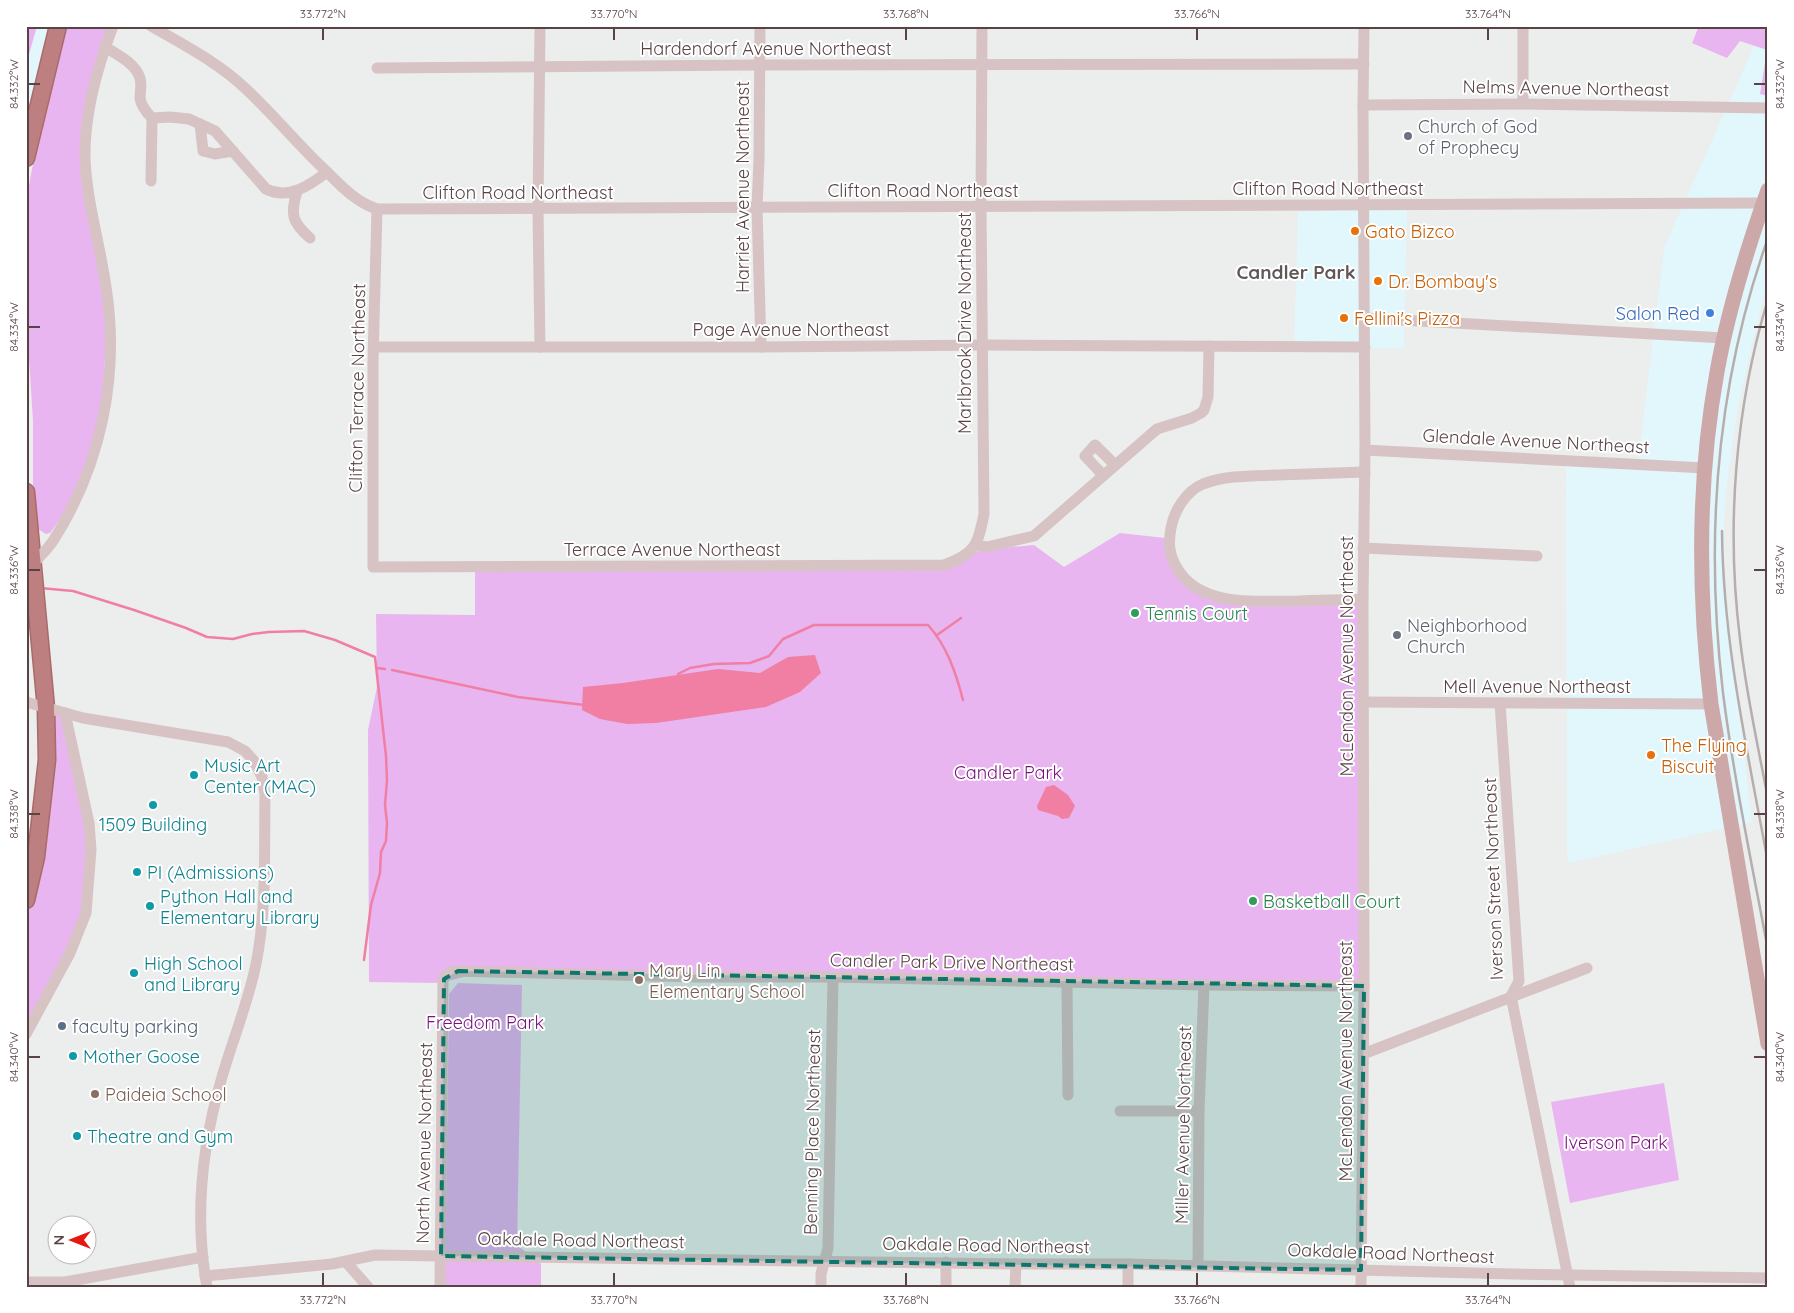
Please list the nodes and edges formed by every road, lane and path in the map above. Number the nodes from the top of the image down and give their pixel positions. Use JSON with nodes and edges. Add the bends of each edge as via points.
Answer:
{"nodes":[{"id":1,"x":58,"y":26,"type":"edge"},
{"id":2,"x":113,"y":26,"type":"edge"},
{"id":3,"x":151,"y":26,"type":"edge"},
{"id":4,"x":540,"y":26,"type":"edge"},
{"id":5,"x":760,"y":26,"type":"edge"},
{"id":6,"x":982,"y":26,"type":"edge"},
{"id":7,"x":1364,"y":26,"type":"edge"},
{"id":8,"x":1523,"y":26,"type":"edge"},
{"id":9,"x":105,"y":47,"type":"junction"},
{"id":10,"x":982,"y":64,"type":"junction"},
{"id":11,"x":1364,"y":64,"type":"junction"},
{"id":12,"x":759,"y":65,"type":"junction"},
{"id":13,"x":540,"y":67,"type":"junction"},
{"id":14,"x":378,"y":68,"type":"dead end"},
{"id":15,"x":1523,"y":104,"type":"junction"},
{"id":16,"x":1363,"y":105,"type":"junction"},
{"id":17,"x":1768,"y":108,"type":"edge"},
{"id":18,"x":152,"y":118,"type":"junction"},
{"id":19,"x":200,"y":124,"type":"junction"},
{"id":20,"x":233,"y":151,"type":"junction"},
{"id":21,"x":26,"y":158,"type":"edge"},
{"id":22,"x":327,"y":172,"type":"junction"},
{"id":23,"x":151,"y":180,"type":"dead end"},
{"id":24,"x":297,"y":191,"type":"junction"},
{"id":25,"x":1766,"y":196,"type":"edge"},
{"id":26,"x":1363,"y":205,"type":"junction"},
{"id":27,"x":981,"y":207,"type":"junction"},
{"id":28,"x":758,"y":208,"type":"junction"},
{"id":29,"x":377,"y":209,"type":"junction"},
{"id":30,"x":538,"y":210,"type":"junction"},
{"id":31,"x":310,"y":238,"type":"dead end"},
{"id":32,"x":1365,"y":318,"type":"junction"},
{"id":33,"x":1724,"y":338,"type":"junction"},
{"id":34,"x":983,"y":345,"type":"junction"},
{"id":35,"x":1209,"y":346,"type":"junction"},
{"id":36,"x":375,"y":347,"type":"junction"},
{"id":37,"x":540,"y":347,"type":"junction"},
{"id":38,"x":761,"y":347,"type":"junction"},
{"id":39,"x":1365,"y":347,"type":"junction"},
{"id":40,"x":1365,"y":450,"type":"junction"},
{"id":41,"x":1115,"y":464,"type":"junction"},
{"id":42,"x":1705,"y":468,"type":"junction"},
{"id":43,"x":1365,"y":472,"type":"junction"},
{"id":44,"x":1104,"y":475,"type":"junction"},
{"id":45,"x":26,"y":492,"type":"edge"},
{"id":46,"x":27,"y":501,"type":"edge"},
{"id":47,"x":976,"y":545,"type":"junction"},
{"id":48,"x":1364,"y":548,"type":"junction"},
{"id":49,"x":967,"y":554,"type":"joint"},
{"id":50,"x":1537,"y":556,"type":"dead end"},
{"id":51,"x":33,"y":564,"type":"junction"},
{"id":52,"x":373,"y":567,"type":"joint"},
{"id":53,"x":1363,"y":599,"type":"junction"},
{"id":54,"x":26,"y":702,"type":"edge"},
{"id":55,"x":1363,"y":702,"type":"junction"},
{"id":56,"x":1500,"y":703,"type":"junction"},
{"id":57,"x":1711,"y":704,"type":"junction"},
{"id":58,"x":46,"y":708,"type":"junction"},
{"id":59,"x":65,"y":713,"type":"junction"},
{"id":60,"x":27,"y":891,"type":"edge"},
{"id":61,"x":1587,"y":968,"type":"dead end"},
{"id":62,"x":449,"y":973,"type":"joint"},
{"id":63,"x":833,"y":977,"type":"junction"},
{"id":64,"x":1067,"y":982,"type":"junction"},
{"id":65,"x":1204,"y":985,"type":"junction"},
{"id":66,"x":1364,"y":986,"type":"junction"},
{"id":67,"x":1511,"y":996,"type":"junction"},
{"id":68,"x":26,"y":1034,"type":"edge"},
{"id":69,"x":1768,"y":1044,"type":"edge"},
{"id":70,"x":1363,"y":1054,"type":"junction"},
{"id":71,"x":1068,"y":1096,"type":"dead end"},
{"id":72,"x":1120,"y":1111,"type":"dead end"},
{"id":73,"x":1199,"y":1111,"type":"junction"},
{"id":74,"x":441,"y":1256,"type":"junction"},
{"id":75,"x":203,"y":1257,"type":"junction"},
{"id":76,"x":824,"y":1261,"type":"junction"},
{"id":77,"x":346,"y":1262,"type":"junction"},
{"id":78,"x":946,"y":1262,"type":"junction"},
{"id":79,"x":1016,"y":1264,"type":"junction"},
{"id":80,"x":1128,"y":1264,"type":"junction"},
{"id":81,"x":1198,"y":1266,"type":"junction"},
{"id":82,"x":1361,"y":1270,"type":"junction"},
{"id":83,"x":1568,"y":1274,"type":"junction"},
{"id":84,"x":1768,"y":1278,"type":"edge"},
{"id":85,"x":206,"y":1281,"type":"edge"},
{"id":86,"x":26,"y":1282,"type":"edge"},
{"id":87,"x":368,"y":1287,"type":"edge"},
{"id":88,"x":440,"y":1287,"type":"edge"},
{"id":89,"x":821,"y":1287,"type":"edge"},
{"id":90,"x":946,"y":1287,"type":"edge"},
{"id":91,"x":1015,"y":1287,"type":"edge"},
{"id":92,"x":1128,"y":1287,"type":"edge"},
{"id":93,"x":1361,"y":1287,"type":"edge"},
{"id":94,"x":1570,"y":1287,"type":"edge"}],
"edges":[{"from":1,"to":21,"type":"highway"},
{"from":2,"to":9,"type":"street"},
{"from":3,"to":22,"type":"street","name":"Clifton Road Northeast","via":[[238,82]]},
{"from":4,"to":13,"type":"street"},
{"from":5,"to":12,"type":"street","name":"Harriet Avenue Northeast"},
{"from":6,"to":10,"type":"street","name":"Marlbrook Drive Northeast"},
{"from":7,"to":11,"type":"street","name":"McLendon Avenue Northeast"},
{"from":8,"to":15,"type":"street"},
{"from":9,"to":18,"type":"street","via":[[127,60],[139,76],[143,107]]},
{"from":9,"to":51,"type":"street","via":[[88,118],[85,157],[87,186],[106,287],[111,340],[108,394],[96,448],[76,497],[52,542]]},
{"from":10,"to":11,"type":"street","name":"Hardendorf Avenue Northeast"},
{"from":10,"to":12,"type":"street","name":"Hardendorf Avenue Northeast"},
{"from":10,"to":27,"type":"street","name":"Marlbrook Drive Northeast"},
{"from":11,"to":16,"type":"street","name":"McLendon Avenue Northeast"},
{"from":12,"to":13,"type":"street","name":"Hardendorf Avenue Northeast"},
{"from":12,"to":28,"type":"street","name":"Harriet Avenue Northeast"},
{"from":13,"to":14,"type":"street","name":"Hardendorf Avenue Northeast"},
{"from":13,"to":30,"type":"street"},
{"from":15,"to":16,"type":"street","name":"Nelms Avenue Northeast"},
{"from":15,"to":17,"type":"street","name":"Nelms Avenue Northeast"},
{"from":16,"to":26,"type":"street","name":"McLendon Avenue Northeast"},
{"from":18,"to":19,"type":"street","via":[[170,116]]},
{"from":18,"to":23,"type":"street"},
{"from":19,"to":20,"type":"street","via":[[215,131]]},
{"from":19,"to":20,"type":"street","via":[[203,151],[215,154]]},
{"from":20,"to":24,"type":"street","via":[[266,189],[274,193]]},
{"from":22,"to":24,"type":"street"},
{"from":22,"to":29,"type":"street","name":"Clifton Road Northeast","via":[[364,204]]},
{"from":24,"to":31,"type":"street","via":[[294,202],[297,226]]},
{"from":25,"to":26,"type":"street","name":"Clifton Road Northeast"},
{"from":25,"to":33,"type":"main road","via":[[1740,272]]},
{"from":26,"to":27,"type":"street","name":"Clifton Road Northeast"},
{"from":26,"to":32,"type":"street","name":"McLendon Avenue Northeast"},
{"from":27,"to":28,"type":"street","name":"Clifton Road Northeast"},
{"from":27,"to":34,"type":"street","name":"Marlbrook Drive Northeast"},
{"from":28,"to":30,"type":"street","name":"Clifton Road Northeast"},
{"from":28,"to":38,"type":"street","name":"Harriet Avenue Northeast"},
{"from":29,"to":30,"type":"street","name":"Clifton Road Northeast"},
{"from":29,"to":36,"type":"street","name":"Clifton Terrace Northeast"},
{"from":30,"to":37,"type":"street"},
{"from":32,"to":33,"type":"street"},
{"from":32,"to":39,"type":"street","name":"McLendon Avenue Northeast"},
{"from":33,"to":42,"type":"main road","via":[[1712,402]]},
{"from":34,"to":35,"type":"street","name":"Page Avenue Northeast"},
{"from":34,"to":38,"type":"street","name":"Page Avenue Northeast"},
{"from":34,"to":47,"type":"street","name":"Marlbrook Drive Northeast","via":[[984,514]]},
{"from":35,"to":39,"type":"street","name":"Page Avenue Northeast"},
{"from":35,"to":41,"type":"street","via":[[1208,397],[1204,410],[1192,418],[1157,429]]},
{"from":36,"to":37,"type":"street","name":"Page Avenue Northeast"},
{"from":36,"to":52,"type":"street","name":"Clifton Terrace Northeast"},
{"from":37,"to":38,"type":"street","name":"Page Avenue Northeast"},
{"from":39,"to":40,"type":"street","name":"McLendon Avenue Northeast"},
{"from":40,"to":42,"type":"street","name":"Glendale Avenue Northeast"},
{"from":40,"to":43,"type":"street","name":"McLendon Avenue Northeast"},
{"from":41,"to":44,"type":"street"},
{"from":41,"to":44,"type":"street","via":[[1096,445],[1085,456]]},
{"from":42,"to":57,"type":"main road","via":[[1702,578]]},
{"from":43,"to":48,"type":"street","name":"McLendon Avenue Northeast"},
{"from":43,"to":53,"type":"street","via":[[1226,477],[1201,484],[1178,508],[1168,542],[1180,574],[1196,588],[1218,597],[1242,600]]},
{"from":44,"to":47,"type":"street","via":[[1034,536],[987,547]]},
{"from":45,"to":46,"type":"highway"},
{"from":46,"to":51,"type":"highway"},
{"from":47,"to":49,"type":"street","name":"Marlbrook Drive Northeast"},
{"from":48,"to":50,"type":"street"},
{"from":48,"to":53,"type":"street","name":"McLendon Avenue Northeast"},
{"from":49,"to":52,"type":"street","name":"Terrace Avenue Northeast","via":[[944,565]]},
{"from":51,"to":58,"type":"highway"},
{"from":53,"to":55,"type":"street","name":"McLendon Avenue Northeast"},
{"from":54,"to":58,"type":"street"},
{"from":55,"to":56,"type":"street","name":"Mell Avenue Northeast"},
{"from":55,"to":66,"type":"street","name":"McLendon Avenue Northeast"},
{"from":56,"to":57,"type":"street","name":"Mell Avenue Northeast"},
{"from":56,"to":67,"type":"street","name":"Iverson Street Northeast","via":[[1519,981]]},
{"from":57,"to":69,"type":"main road"},
{"from":58,"to":59,"type":"street"},
{"from":58,"to":60,"type":"highway","via":[[47,760],[36,856]]},
{"from":59,"to":68,"type":"street","via":[[89,823],[91,850],[86,913],[70,954]]},
{"from":59,"to":75,"type":"street","via":[[228,742],[250,755],[262,776],[265,794],[259,948],[221,1079],[205,1150],[200,1204]]},
{"from":61,"to":67,"type":"street"},
{"from":62,"to":63,"type":"street","name":"Candler Park Drive Northeast"},
{"from":62,"to":74,"type":"street","name":"North Avenue Northeast","via":[[443,980]]},
{"from":63,"to":64,"type":"street","name":"Candler Park Drive Northeast"},
{"from":63,"to":76,"type":"street","name":"Benning Place Northeast","via":[[828,1248]]},
{"from":64,"to":65,"type":"street","name":"Candler Park Drive Northeast"},
{"from":64,"to":71,"type":"street"},
{"from":65,"to":66,"type":"street","name":"Candler Park Drive Northeast"},
{"from":65,"to":73,"type":"street","name":"Miller Avenue Northeast"},
{"from":66,"to":70,"type":"street","name":"McLendon Avenue Northeast"},
{"from":67,"to":70,"type":"street"},
{"from":67,"to":83,"type":"street","name":"Iverson Street Northeast"},
{"from":70,"to":82,"type":"street","name":"McLendon Avenue Northeast"},
{"from":72,"to":73,"type":"street"},
{"from":73,"to":81,"type":"street","name":"Miller Avenue Northeast"},
{"from":74,"to":76,"type":"street","name":"Oakdale Road Northeast"},
{"from":74,"to":77,"type":"street","name":"Oakdale Road Northeast","via":[[375,1255]]},
{"from":74,"to":88,"type":"street","name":"North Avenue Northeast"},
{"from":75,"to":85,"type":"street"},
{"from":75,"to":86,"type":"street","via":[[65,1282]]},
{"from":76,"to":78,"type":"street","name":"Oakdale Road Northeast"},
{"from":76,"to":89,"type":"street","name":"Benning Place Northeast"},
{"from":77,"to":85,"type":"street","name":"Oakdale Road Northeast"},
{"from":77,"to":87,"type":"street"},
{"from":78,"to":79,"type":"street","name":"Oakdale Road Northeast"},
{"from":78,"to":90,"type":"street"},
{"from":79,"to":80,"type":"street","name":"Oakdale Road Northeast"},
{"from":79,"to":91,"type":"street"},
{"from":80,"to":81,"type":"street","name":"Oakdale Road Northeast"},
{"from":80,"to":92,"type":"street"},
{"from":81,"to":82,"type":"street","name":"Oakdale Road Northeast"},
{"from":82,"to":83,"type":"street","name":"Oakdale Road Northeast"},
{"from":82,"to":93,"type":"street","name":"McLendon Avenue Northeast"},
{"from":83,"to":84,"type":"street","name":"Oakdale Road Northeast"},
{"from":83,"to":94,"type":"street","name":"Iverson Street Northeast"}]}
